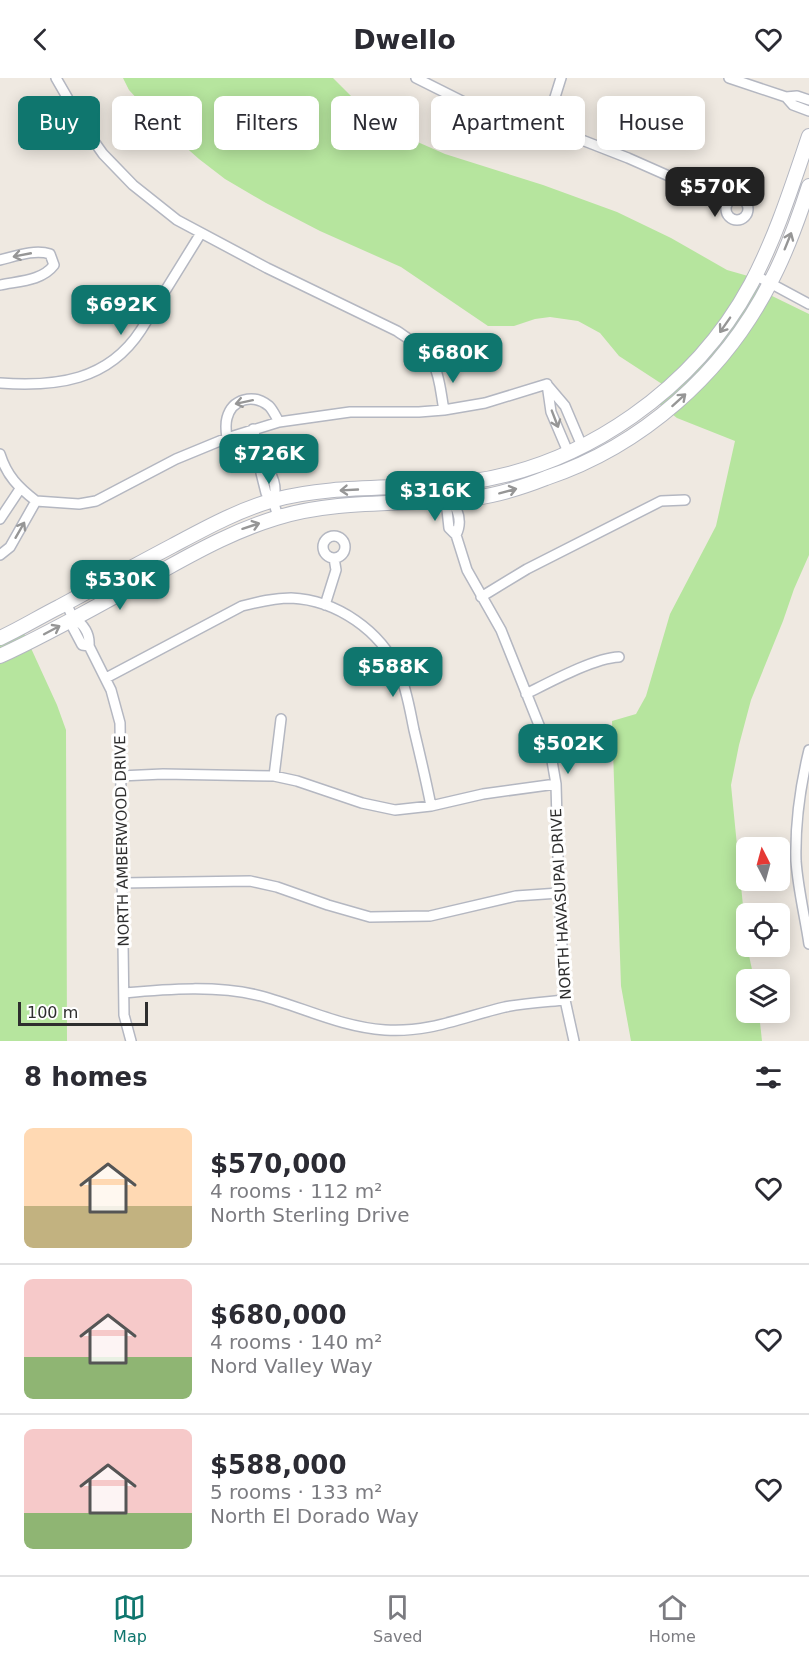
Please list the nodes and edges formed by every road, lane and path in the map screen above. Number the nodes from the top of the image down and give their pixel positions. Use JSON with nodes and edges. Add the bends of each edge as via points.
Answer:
{"nodes":[{"id":1,"x":56,"y":78,"type":"edge"},
{"id":2,"x":416,"y":78,"type":"edge"},
{"id":3,"x":561,"y":78,"type":"edge"},
{"id":4,"x":729,"y":78,"type":"edge"},
{"id":5,"x":756,"y":83,"type":"edge"},
{"id":6,"x":452,"y":96,"type":"edge"},
{"id":7,"x":555,"y":96,"type":"edge"},
{"id":8,"x":786,"y":97,"type":"junction"},
{"id":9,"x":809,"y":100,"type":"edge"},
{"id":10,"x":809,"y":111,"type":"edge"},
{"id":11,"x":809,"y":136,"type":"edge"},
{"id":12,"x":585,"y":141,"type":"edge"},
{"id":13,"x":809,"y":186,"type":"edge"},
{"id":14,"x":727,"y":204,"type":"dead end"},
{"id":15,"x":201,"y":233,"type":"junction"},
{"id":16,"x":0,"y":260,"type":"edge"},
{"id":17,"x":756,"y":275,"type":"junction"},
{"id":18,"x":770,"y":283,"type":"junction"},
{"id":19,"x":0,"y":285,"type":"edge"},
{"id":20,"x":809,"y":304,"type":"edge"},
{"id":21,"x":0,"y":383,"type":"edge"},
{"id":22,"x":547,"y":384,"type":"junction"},
{"id":23,"x":444,"y":410,"type":"junction"},
{"id":24,"x":279,"y":423,"type":"junction"},
{"id":25,"x":253,"y":429,"type":"junction"},
{"id":26,"x":226,"y":438,"type":"junction"},
{"id":27,"x":582,"y":446,"type":"junction"},
{"id":28,"x":568,"y":452,"type":"junction"},
{"id":29,"x":0,"y":453,"type":"edge"},
{"id":30,"x":450,"y":484,"type":"junction"},
{"id":31,"x":20,"y":489,"type":"junction"},
{"id":32,"x":273,"y":500,"type":"junction"},
{"id":33,"x":451,"y":500,"type":"junction"},
{"id":34,"x":685,"y":500,"type":"dead end"},
{"id":35,"x":36,"y":501,"type":"junction"},
{"id":36,"x":278,"y":517,"type":"junction"},
{"id":37,"x":0,"y":519,"type":"edge"},
{"id":38,"x":0,"y":555,"type":"edge"},
{"id":39,"x":334,"y":558,"type":"dead end"},
{"id":40,"x":481,"y":597,"type":"junction"},
{"id":41,"x":66,"y":603,"type":"junction"},
{"id":42,"x":325,"y":605,"type":"junction"},
{"id":43,"x":73,"y":618,"type":"junction"},
{"id":44,"x":0,"y":638,"type":"edge"},
{"id":45,"x":0,"y":656,"type":"edge"},
{"id":46,"x":619,"y":657,"type":"dead end"},
{"id":47,"x":106,"y":678,"type":"junction"},
{"id":48,"x":526,"y":694,"type":"junction"},
{"id":49,"x":281,"y":719,"type":"dead end"},
{"id":50,"x":809,"y":750,"type":"edge"},
{"id":51,"x":120,"y":776,"type":"junction"},
{"id":52,"x":274,"y":776,"type":"junction"},
{"id":53,"x":805,"y":780,"type":"edge"},
{"id":54,"x":556,"y":784,"type":"junction"},
{"id":55,"x":431,"y":806,"type":"junction"},
{"id":56,"x":121,"y":884,"type":"junction"},
{"id":57,"x":559,"y":892,"type":"junction"},
{"id":58,"x":806,"y":911,"type":"edge"},
{"id":59,"x":809,"y":944,"type":"edge"},
{"id":60,"x":124,"y":993,"type":"junction"},
{"id":61,"x":565,"y":1000,"type":"junction"},
{"id":62,"x":131,"y":1041,"type":"edge"},
{"id":63,"x":574,"y":1041,"type":"edge"}],
"edges":[{"from":1,"to":15,"type":"street","via":[[103,154],[141,190]]},
{"from":2,"to":6,"type":"street"},
{"from":3,"to":7,"type":"street"},
{"from":4,"to":5,"type":"street"},
{"from":5,"to":8,"type":"street"},
{"from":8,"to":9,"type":"street"},
{"from":8,"to":10,"type":"street","via":[[793,105]]},
{"from":11,"to":17,"type":"street"},
{"from":12,"to":14,"type":"street"},
{"from":18,"to":13,"type":"street","one_way":true},
{"from":15,"to":21,"type":"street","via":[[133,344],[119,357],[99,370],[69,380],[27,385]]},
{"from":15,"to":23,"type":"street","via":[[415,343],[434,364]]},
{"from":19,"to":16,"type":"street","one_way":true,"via":[[42,276],[54,264],[46,252]]},
{"from":17,"to":18,"type":"street"},
{"from":17,"to":27,"type":"street","one_way":true,"via":[[724,327],[691,366],[650,404]]},
{"from":18,"to":20,"type":"street"},
{"from":33,"to":18,"type":"street","one_way":true,"via":[[513,490],[610,451],[640,432],[699,380],[740,333]]},
{"from":22,"to":23,"type":"street","via":[[485,403]]},
{"from":22,"to":27,"type":"street","via":[[565,406]]},
{"from":22,"to":28,"type":"street","one_way":true,"via":[[551,412]]},
{"from":23,"to":24,"type":"street","via":[[350,412]]},
{"from":24,"to":25,"type":"street"},
{"from":24,"to":26,"type":"street","one_way":true,"via":[[271,408],[260,400],[246,399],[234,403],[229,412]]},
{"from":25,"to":26,"type":"street"},
{"from":25,"to":32,"type":"street","via":[[263,464],[270,471],[276,493]]},
{"from":26,"to":35,"type":"street","via":[[96,501]]},
{"from":27,"to":28,"type":"street"},
{"from":28,"to":30,"type":"street","via":[[508,474]]},
{"from":29,"to":31,"type":"street"},
{"from":30,"to":32,"type":"street","one_way":true,"via":[[327,491]]},
{"from":30,"to":33,"type":"street","name":"NORTH HAVASUPAI DRIVE"},
{"from":31,"to":35,"type":"street"},
{"from":31,"to":37,"type":"street"},
{"from":32,"to":36,"type":"street"},
{"from":32,"to":41,"type":"street","via":[[209,526]]},
{"from":33,"to":36,"type":"street","via":[[349,505]]},
{"from":33,"to":40,"type":"street","name":"NORTH HAVASUPAI DRIVE","via":[[458,510],[460,528],[456,535]]},
{"from":34,"to":40,"type":"street","via":[[662,501]]},
{"from":38,"to":35,"type":"street","one_way":true,"via":[[10,547]]},
{"from":43,"to":36,"type":"street","one_way":true,"via":[[225,536]]},
{"from":39,"to":42,"type":"street","via":[[336,570]]},
{"from":40,"to":48,"type":"street","name":"NORTH HAVASUPAI DRIVE","via":[[501,630]]},
{"from":41,"to":43,"type":"street","name":"NORTH AMBERWOOD DRIVE"},
{"from":41,"to":44,"type":"street"},
{"from":42,"to":47,"type":"street","via":[[292,598],[242,606]]},
{"from":42,"to":55,"type":"street","via":[[351,617],[375,636],[399,672]]},
{"from":45,"to":43,"type":"street","one_way":true},
{"from":43,"to":47,"type":"street","name":"NORTH AMBERWOOD DRIVE","via":[[82,623]]},
{"from":46,"to":48,"type":"street","via":[[608,657]]},
{"from":47,"to":51,"type":"street","name":"NORTH AMBERWOOD DRIVE","via":[[120,723]]},
{"from":48,"to":54,"type":"street","name":"NORTH HAVASUPAI DRIVE","via":[[551,755]]},
{"from":49,"to":52,"type":"street"},
{"from":50,"to":53,"type":"street"},
{"from":51,"to":52,"type":"street"},
{"from":51,"to":56,"type":"street","name":"NORTH AMBERWOOD DRIVE"},
{"from":52,"to":55,"type":"street","via":[[395,810]]},
{"from":53,"to":58,"type":"street","via":[[796,829],[796,864]]},
{"from":54,"to":55,"type":"street"},
{"from":54,"to":57,"type":"street","name":"NORTH HAVASUPAI DRIVE"},
{"from":56,"to":57,"type":"street","via":[[250,881],[370,917],[430,916],[516,896]]},
{"from":56,"to":60,"type":"street","name":"NORTH AMBERWOOD DRIVE"},
{"from":57,"to":61,"type":"street","name":"NORTH HAVASUPAI DRIVE"},
{"from":58,"to":59,"type":"street"},
{"from":60,"to":61,"type":"street","via":[[228,990],[384,1030],[414,1030],[507,1007]]},
{"from":60,"to":62,"type":"street","name":"NORTH AMBERWOOD DRIVE","via":[[124,1015]]},
{"from":61,"to":63,"type":"street","name":"NORTH HAVASUPAI DRIVE"}]}
